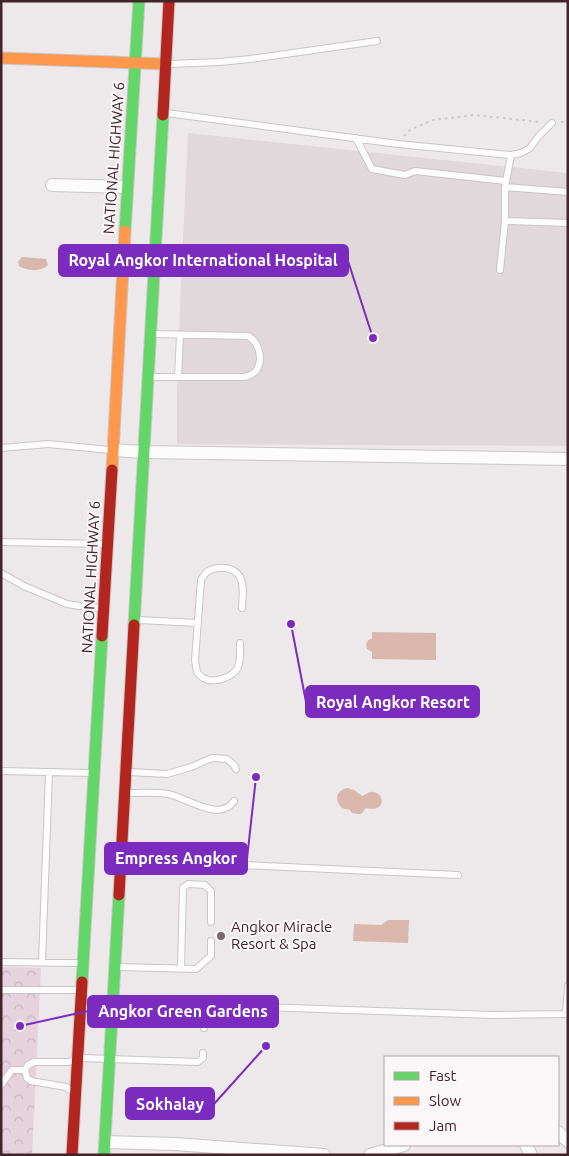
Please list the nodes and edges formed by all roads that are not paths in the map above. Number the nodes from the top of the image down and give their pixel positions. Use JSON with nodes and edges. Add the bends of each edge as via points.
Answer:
{"nodes":[{"id":1,"x":139,"y":1,"type":"edge"},
{"id":2,"x":169,"y":1,"type":"edge"},
{"id":3,"x":377,"y":40,"type":"dead end"},
{"id":4,"x":1,"y":58,"type":"edge"},
{"id":5,"x":135,"y":62,"type":"junction"},
{"id":6,"x":166,"y":64,"type":"junction"},
{"id":7,"x":163,"y":112,"type":"junction"},
{"id":8,"x":552,"y":123,"type":"road end"},
{"id":9,"x":356,"y":138,"type":"junction"},
{"id":10,"x":511,"y":155,"type":"junction"},
{"id":11,"x":506,"y":184,"type":"junction"},
{"id":12,"x":52,"y":185,"type":"dead end"},
{"id":13,"x":127,"y":188,"type":"junction"},
{"id":14,"x":568,"y":192,"type":"edge"},
{"id":15,"x":505,"y":221,"type":"junction"},
{"id":16,"x":568,"y":223,"type":"edge"},
{"id":17,"x":500,"y":270,"type":"dead end"},
{"id":18,"x":150,"y":334,"type":"junction"},
{"id":19,"x":180,"y":335,"type":"junction"},
{"id":20,"x":148,"y":378,"type":"junction"},
{"id":21,"x":178,"y":378,"type":"junction"},
{"id":22,"x":1,"y":448,"type":"edge"},
{"id":23,"x":114,"y":450,"type":"junction"},
{"id":24,"x":144,"y":452,"type":"junction"},
{"id":25,"x":568,"y":460,"type":"edge"},
{"id":26,"x":1,"y":542,"type":"edge"},
{"id":27,"x":108,"y":544,"type":"junction"},
{"id":28,"x":1,"y":573,"type":"edge"},
{"id":29,"x":104,"y":608,"type":"junction"},
{"id":30,"x":242,"y":608,"type":"dead end"},
{"id":31,"x":134,"y":620,"type":"junction"},
{"id":32,"x":198,"y":623,"type":"junction"},
{"id":33,"x":240,"y":643,"type":"dead end"},
{"id":34,"x":236,"y":769,"type":"dead end"},
{"id":35,"x":1,"y":771,"type":"edge"},
{"id":36,"x":49,"y":772,"type":"junction"},
{"id":37,"x":126,"y":772,"type":"junction"},
{"id":38,"x":95,"y":774,"type":"junction"},
{"id":39,"x":125,"y":793,"type":"junction"},
{"id":40,"x":234,"y":802,"type":"dead end"},
{"id":41,"x":121,"y":866,"type":"junction"},
{"id":42,"x":458,"y":875,"type":"dead end"},
{"id":43,"x":211,"y":922,"type":"dead end"},
{"id":44,"x":211,"y":941,"type":"dead end"},
{"id":45,"x":1,"y":962,"type":"edge"},
{"id":46,"x":42,"y":962,"type":"junction"},
{"id":47,"x":84,"y":963,"type":"junction"},
{"id":48,"x":115,"y":967,"type":"junction"},
{"id":49,"x":181,"y":968,"type":"junction"},
{"id":50,"x":568,"y":986,"type":"edge"},
{"id":51,"x":1,"y":990,"type":"edge"},
{"id":52,"x":82,"y":990,"type":"junction"},
{"id":53,"x":81,"y":1009,"type":"junction"},
{"id":54,"x":113,"y":1010,"type":"junction"},
{"id":55,"x":156,"y":1012,"type":"junction"},
{"id":56,"x":567,"y":1014,"type":"edge"},
{"id":57,"x":204,"y":1028,"type":"dead end"},
{"id":58,"x":203,"y":1053,"type":"dead end"},
{"id":59,"x":78,"y":1058,"type":"junction"},
{"id":60,"x":110,"y":1059,"type":"junction"},
{"id":61,"x":24,"y":1070,"type":"junction"},
{"id":62,"x":1,"y":1085,"type":"edge"},
{"id":63,"x":76,"y":1093,"type":"junction"},
{"id":64,"x":401,"y":1146,"type":"edge"},
{"id":65,"x":105,"y":1148,"type":"edge"},
{"id":66,"x":72,"y":1155,"type":"edge"},
{"id":67,"x":324,"y":1155,"type":"edge"},
{"id":68,"x":370,"y":1155,"type":"edge"}],
"edges":[{"from":1,"to":5,"type":"main road","name":"NATIONAL HIGHWAY 6"},
{"from":2,"to":6,"type":"main road"},
{"from":3,"to":6,"type":"lane","via":[[250,59]]},
{"from":4,"to":5,"type":"main road"},
{"from":5,"to":6,"type":"main road"},
{"from":5,"to":13,"type":"main road","name":"NATIONAL HIGHWAY 6"},
{"from":6,"to":7,"type":"main road"},
{"from":7,"to":9,"type":"lane"},
{"from":7,"to":18,"type":"main road"},
{"from":8,"to":10,"type":"lane","via":[[530,148]]},
{"from":9,"to":10,"type":"lane"},
{"from":9,"to":11,"type":"lane","via":[[372,169],[405,175],[415,171]]},
{"from":10,"to":11,"type":"lane"},
{"from":11,"to":14,"type":"lane"},
{"from":11,"to":15,"type":"lane"},
{"from":12,"to":13,"type":"street"},
{"from":13,"to":23,"type":"main road","name":"NATIONAL HIGHWAY 6"},
{"from":15,"to":16,"type":"lane"},
{"from":15,"to":17,"type":"lane"},
{"from":18,"to":19,"type":"lane"},
{"from":18,"to":20,"type":"main road"},
{"from":19,"to":21,"type":"lane"},
{"from":19,"to":21,"type":"lane","via":[[248,336],[256,344],[260,356],[257,370],[245,378]]},
{"from":20,"to":21,"type":"lane"},
{"from":20,"to":24,"type":"main road"},
{"from":22,"to":23,"type":"lane","via":[[48,444]]},
{"from":23,"to":24,"type":"street"},
{"from":23,"to":27,"type":"main road","name":"NATIONAL HIGHWAY 6"},
{"from":24,"to":25,"type":"street"},
{"from":24,"to":31,"type":"main road"},
{"from":26,"to":27,"type":"lane"},
{"from":27,"to":29,"type":"main road","name":"NATIONAL HIGHWAY 6"},
{"from":28,"to":29,"type":"lane","via":[[67,604]]},
{"from":29,"to":38,"type":"main road","name":"NATIONAL HIGHWAY 6"},
{"from":30,"to":32,"type":"lane","via":[[240,575],[230,568],[207,571],[201,580]]},
{"from":31,"to":32,"type":"lane"},
{"from":31,"to":37,"type":"main road"},
{"from":32,"to":33,"type":"lane","via":[[195,660],[197,672],[204,678],[215,680],[230,676],[237,669]]},
{"from":34,"to":37,"type":"lane","via":[[227,759],[212,758],[167,774]]},
{"from":35,"to":36,"type":"lane"},
{"from":36,"to":38,"type":"lane"},
{"from":36,"to":46,"type":"lane"},
{"from":37,"to":39,"type":"main road"},
{"from":38,"to":47,"type":"main road","name":"NATIONAL HIGHWAY 6"},
{"from":39,"to":40,"type":"lane","via":[[168,794],[207,809],[222,810]]},
{"from":39,"to":41,"type":"main road"},
{"from":41,"to":42,"type":"lane","via":[[221,864]]},
{"from":41,"to":48,"type":"main road"},
{"from":43,"to":49,"type":"lane","via":[[211,891],[205,885],[188,884],[183,888]]},
{"from":44,"to":49,"type":"lane","via":[[211,956],[196,969]]},
{"from":45,"to":46,"type":"lane"},
{"from":46,"to":47,"type":"lane"},
{"from":47,"to":52,"type":"main road","name":"NATIONAL HIGHWAY 6"},
{"from":48,"to":49,"type":"lane"},
{"from":48,"to":54,"type":"main road"},
{"from":50,"to":56,"type":"lane"},
{"from":51,"to":52,"type":"lane"},
{"from":52,"to":53,"type":"main road","name":"NATIONAL HIGHWAY 6"},
{"from":53,"to":54,"type":"lane"},
{"from":53,"to":59,"type":"main road","name":"NATIONAL HIGHWAY 6"},
{"from":54,"to":55,"type":"lane"},
{"from":54,"to":60,"type":"main road"},
{"from":55,"to":56,"type":"lane","via":[[174,1004],[493,1015]]},
{"from":55,"to":57,"type":"lane","via":[[166,1016],[199,1018],[204,1022]]},
{"from":58,"to":60,"type":"lane","via":[[198,1062]]},
{"from":59,"to":60,"type":"lane"},
{"from":59,"to":61,"type":"lane","via":[[69,1062],[34,1062]]},
{"from":59,"to":63,"type":"main road","name":"NATIONAL HIGHWAY 6"},
{"from":60,"to":65,"type":"main road"},
{"from":61,"to":62,"type":"lane","via":[[12,1070]]},
{"from":61,"to":63,"type":"lane","via":[[31,1081],[66,1087]]},
{"from":63,"to":66,"type":"main road","name":"NATIONAL HIGHWAY 6"},
{"from":64,"to":68,"type":"street"},
{"from":65,"to":67,"type":"street","via":[[175,1144]]}]}
